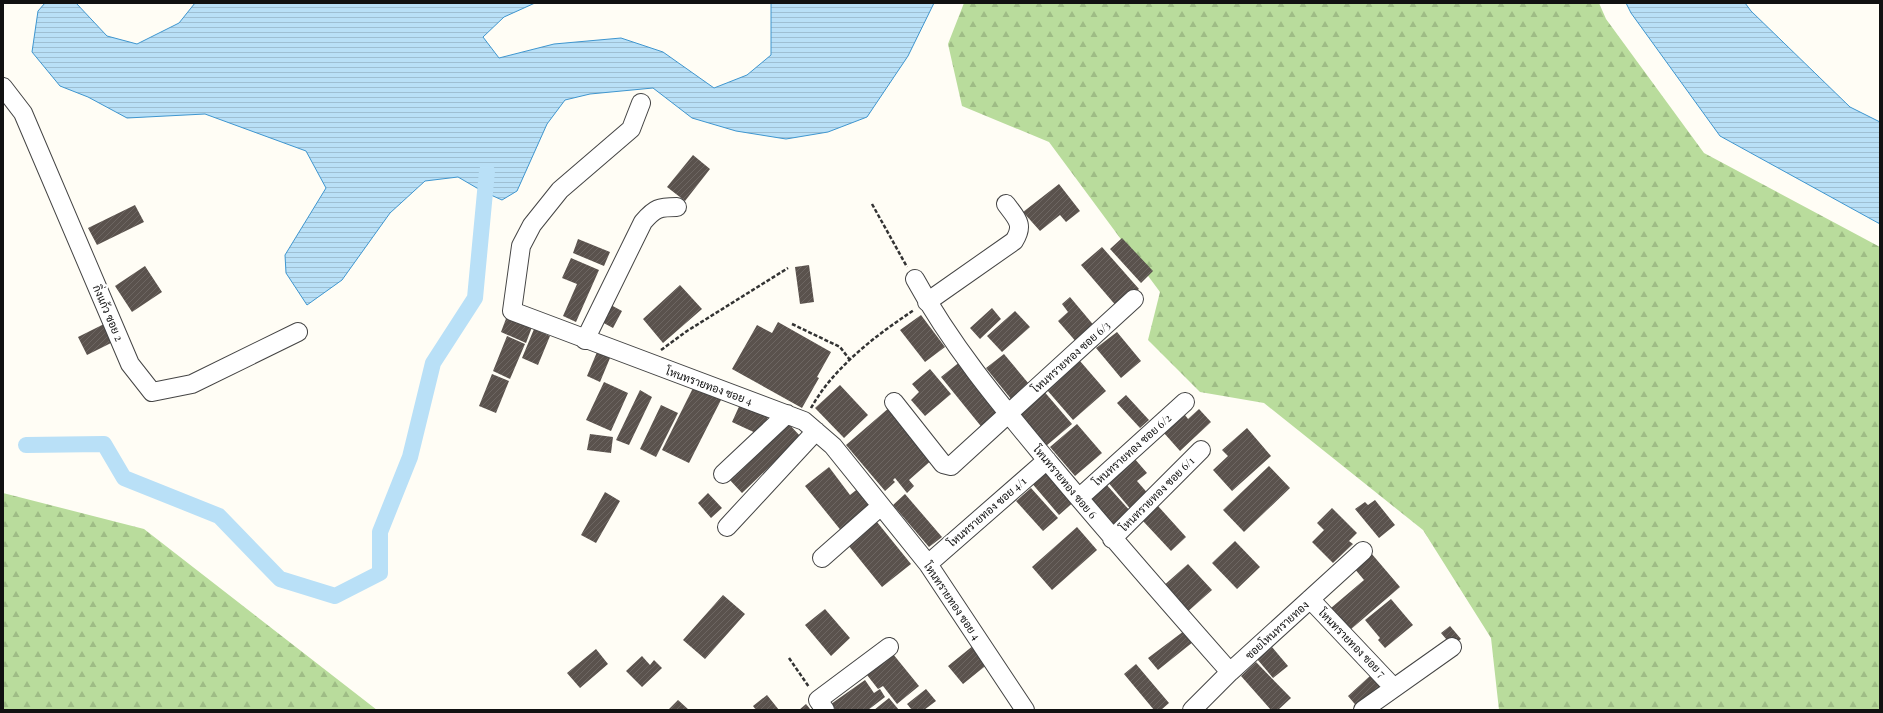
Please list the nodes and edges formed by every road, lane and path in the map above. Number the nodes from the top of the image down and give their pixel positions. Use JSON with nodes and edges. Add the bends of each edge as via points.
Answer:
{"nodes":[{"id":1,"x":3,"y":87,"type":"edge"},
{"id":2,"x":642,"y":103,"type":"dead end"},
{"id":3,"x":872,"y":204,"type":"dead end"},
{"id":4,"x":1006,"y":204,"type":"dead end"},
{"id":5,"x":678,"y":207,"type":"dead end"},
{"id":6,"x":788,"y":268,"type":"dead end"},
{"id":7,"x":915,"y":279,"type":"joint"},
{"id":8,"x":1134,"y":299,"type":"dead end"},
{"id":9,"x":927,"y":302,"type":"junction"},
{"id":10,"x":792,"y":324,"type":"dead end"},
{"id":11,"x":298,"y":332,"type":"dead end"},
{"id":12,"x":585,"y":340,"type":"junction"},
{"id":13,"x":850,"y":360,"type":"junction"},
{"id":14,"x":645,"y":362,"type":"junction"},
{"id":15,"x":894,"y":402,"type":"dead end"},
{"id":16,"x":1185,"y":402,"type":"dead end"},
{"id":17,"x":787,"y":414,"type":"junction"},
{"id":18,"x":1008,"y":415,"type":"junction"},
{"id":19,"x":810,"y":426,"type":"junction"},
{"id":20,"x":1201,"y":450,"type":"dead end"},
{"id":21,"x":1047,"y":460,"type":"junction"},
{"id":22,"x":724,"y":474,"type":"dead end"},
{"id":23,"x":1079,"y":498,"type":"junction"},
{"id":24,"x":881,"y":506,"type":"junction"},
{"id":25,"x":727,"y":527,"type":"dead end"},
{"id":26,"x":1112,"y":539,"type":"junction"},
{"id":27,"x":1362,"y":551,"type":"dead end"},
{"id":28,"x":822,"y":558,"type":"dead end"},
{"id":29,"x":928,"y":564,"type":"junction"},
{"id":30,"x":1310,"y":599,"type":"junction"},
{"id":31,"x":889,"y":647,"type":"dead end"},
{"id":32,"x":1452,"y":647,"type":"dead end"},
{"id":33,"x":789,"y":658,"type":"dead end"},
{"id":34,"x":1230,"y":672,"type":"junction"},
{"id":35,"x":1394,"y":688,"type":"junction"},
{"id":36,"x":821,"y":705,"type":"edge"},
{"id":37,"x":1025,"y":710,"type":"edge"},
{"id":38,"x":1192,"y":710,"type":"edge"},
{"id":39,"x":1362,"y":710,"type":"edge"}],
"edges":[{"from":1,"to":11,"type":"street","name":"กิ่งแก้ว ซอย 2","via":[[23,113],[130,364],[152,392],[192,384]]},
{"from":2,"to":12,"type":"street","name":"โหนทรายทอง ซอย 4","via":[[631,129],[560,190],[532,225],[521,246],[512,312]]},
{"from":3,"to":7,"type":"path"},
{"from":4,"to":9,"type":"street","via":[[1020,224],[1014,241]]},
{"from":5,"to":12,"type":"street","via":[[661,207],[643,222]]},
{"from":6,"to":14,"type":"path","via":[[687,331]]},
{"from":7,"to":9,"type":"street","name":"โหนทรายทอง ซอย 6"},
{"from":8,"to":18,"type":"street","name":"โหนทรายทอง ซอย 6/3"},
{"from":9,"to":13,"type":"path","via":[[874,339]]},
{"from":9,"to":18,"type":"street","name":"โหนทรายทอง ซอย 6","via":[[954,344]]},
{"from":10,"to":13,"type":"path","via":[[840,347]]},
{"from":12,"to":14,"type":"street","name":"โหนทรายทอง ซอย 4"},
{"from":13,"to":19,"type":"path","via":[[820,393]]},
{"from":14,"to":17,"type":"street","name":"โหนทรายทอง ซอย 4"},
{"from":15,"to":18,"type":"street","name":"โหนทรายทอง ซอย 6/3","via":[[947,466],[955,463]]},
{"from":16,"to":23,"type":"street","name":"โหนทรายทอง ซอย 6/2"},
{"from":17,"to":19,"type":"street","name":"โหนทรายทอง ซอย 4"},
{"from":17,"to":22,"type":"street"},
{"from":18,"to":21,"type":"street","name":"โหนทรายทอง ซอย 6"},
{"from":19,"to":24,"type":"street","name":"โหนทรายทอง ซอย 4","via":[[833,446]]},
{"from":19,"to":25,"type":"street"},
{"from":20,"to":26,"type":"street","name":"โหนทรายทอง ซอย 6/1"},
{"from":21,"to":23,"type":"street","name":"โหนทรายทอง ซอย 6"},
{"from":21,"to":29,"type":"street","name":"โหนทรายทอง ซอย 4/1"},
{"from":23,"to":26,"type":"street","name":"โหนทรายทอง ซอย 6"},
{"from":24,"to":28,"type":"street"},
{"from":24,"to":29,"type":"street","name":"โหนทรายทอง ซอย 4"},
{"from":26,"to":34,"type":"street","name":"โหนทรายทอง ซอย 6"},
{"from":27,"to":30,"type":"street","name":"ซอยโหนทรายทอง"},
{"from":29,"to":37,"type":"street","name":"โหนทรายทอง ซอย 4"},
{"from":30,"to":34,"type":"street","name":"ซอยโหนทรายทอง"},
{"from":30,"to":35,"type":"street","name":"โหนทรายทอง ซอย 7"},
{"from":31,"to":36,"type":"street"},
{"from":32,"to":35,"type":"street"},
{"from":33,"to":36,"type":"path"},
{"from":34,"to":38,"type":"street","name":"ซอยโหนทรายทอง"},
{"from":35,"to":39,"type":"street"}]}
